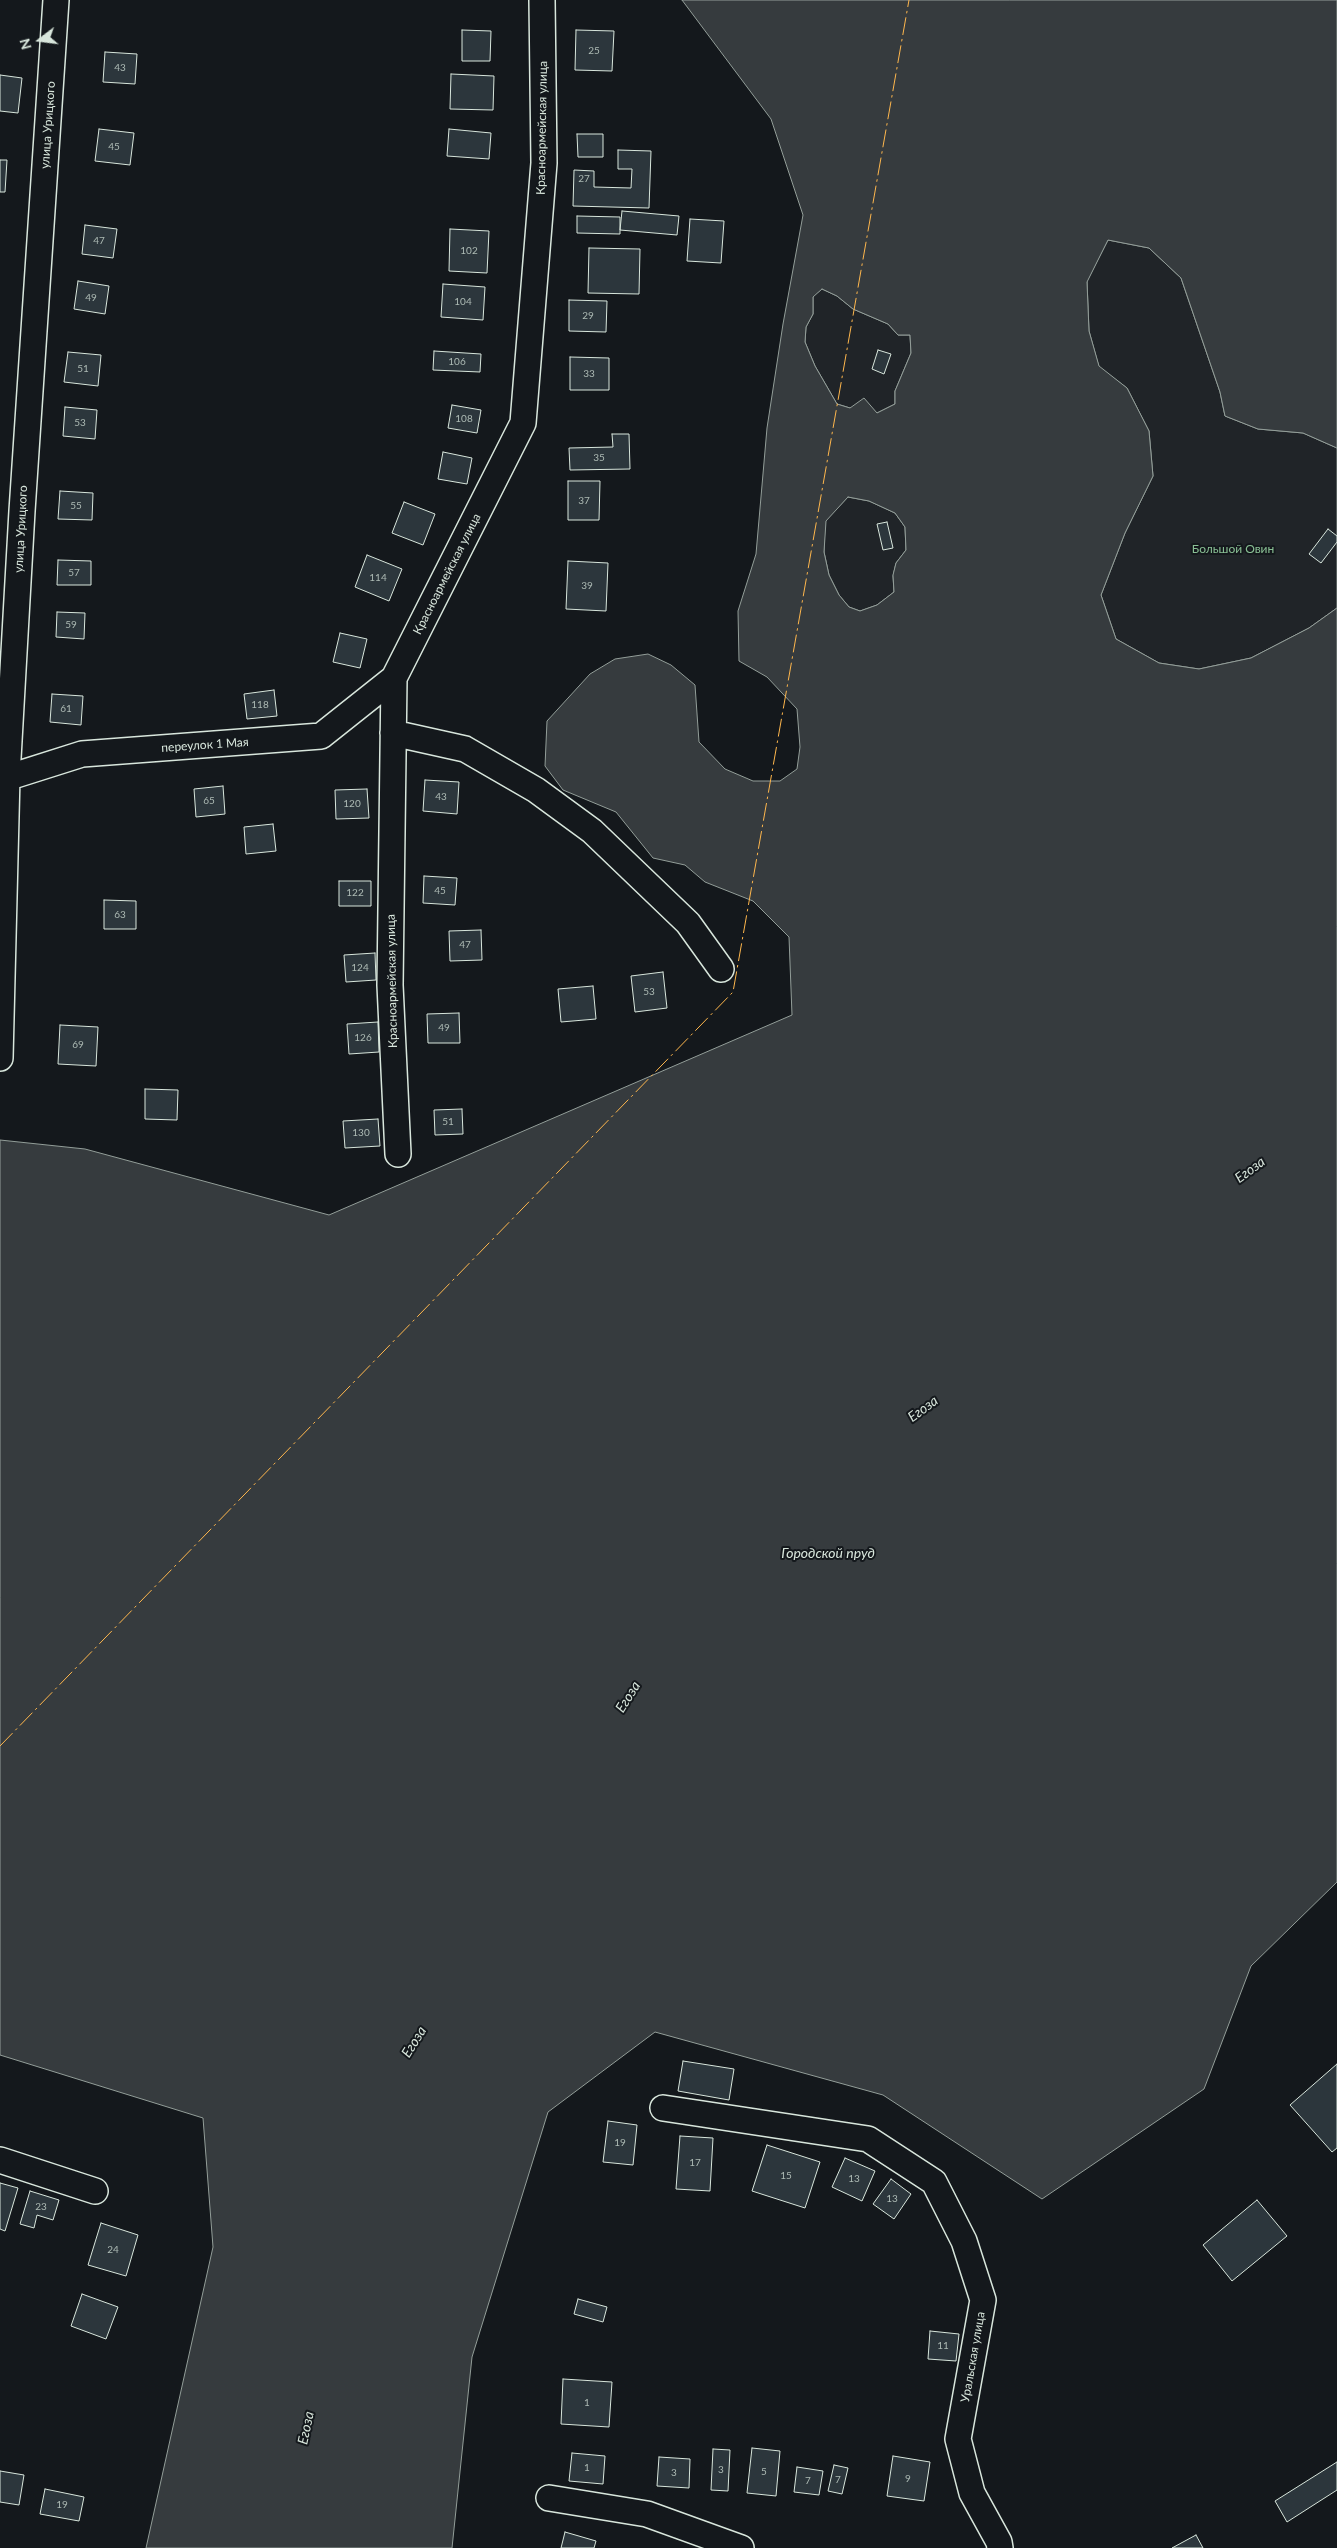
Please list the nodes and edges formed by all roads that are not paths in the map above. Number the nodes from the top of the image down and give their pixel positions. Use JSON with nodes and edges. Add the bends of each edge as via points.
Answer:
{"nodes":[{"id":1,"x":56,"y":0,"type":"edge"},
{"id":2,"x":542,"y":0,"type":"edge"},
{"id":3,"x":394,"y":678,"type":"junction"},
{"id":4,"x":393,"y":733,"type":"junction"},
{"id":5,"x":4,"y":778,"type":"edge"},
{"id":6,"x":721,"y":969,"type":"dead end"},
{"id":7,"x":0,"y":1058,"type":"edge"},
{"id":8,"x":398,"y":1154,"type":"dead end"},
{"id":9,"x":663,"y":2108,"type":"dead end"},
{"id":10,"x":0,"y":2160,"type":"edge"},
{"id":11,"x":95,"y":2191,"type":"dead end"},
{"id":12,"x":549,"y":2498,"type":"dead end"},
{"id":13,"x":741,"y":2548,"type":"edge"},
{"id":14,"x":1000,"y":2548,"type":"edge"}],
"edges":[{"from":1,"to":5,"type":"street","name":"улица Урицкого"},
{"from":2,"to":3,"type":"street","name":"Красноармейская улица","via":[[544,164],[523,423]]},
{"from":3,"to":4,"type":"street","name":"Красноармейская улица"},
{"from":3,"to":5,"type":"street","name":"переулок 1 Мая","via":[[321,736],[82,754]]},
{"from":4,"to":6,"type":"street","via":[[465,749],[536,790],[592,831],[688,923]]},
{"from":4,"to":8,"type":"street","name":"Красноармейская улица","via":[[390,985]]},
{"from":5,"to":7,"type":"street","name":"улица Урицкого"},
{"from":9,"to":14,"type":"street","name":"Уральская улица","via":[[868,2139],[934,2182],[964,2241],[983,2300],[958,2439],[972,2493]]},
{"from":10,"to":11,"type":"street"},
{"from":12,"to":13,"type":"street","via":[[647,2514]]}]}
